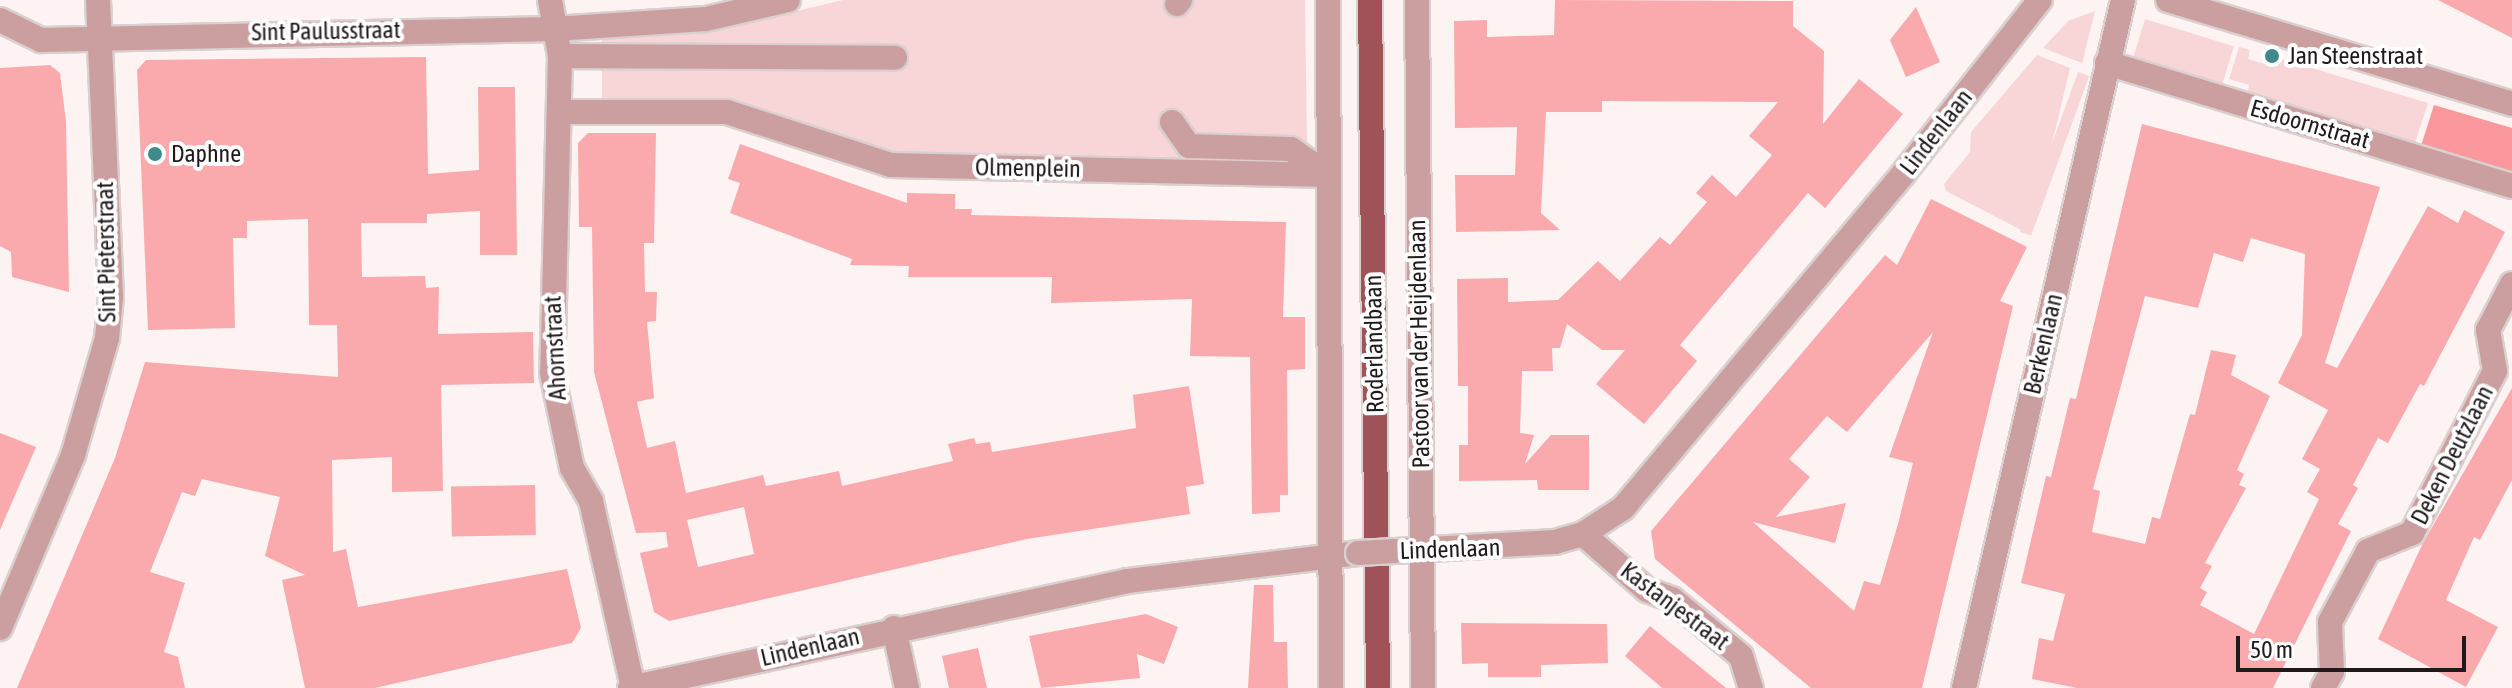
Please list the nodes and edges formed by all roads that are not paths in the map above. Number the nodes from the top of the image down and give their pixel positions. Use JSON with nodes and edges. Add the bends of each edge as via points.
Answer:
{"nodes":[{"id":1,"x":98,"y":0,"type":"edge"},
{"id":2,"x":550,"y":0,"type":"edge"},
{"id":3,"x":788,"y":0,"type":"edge"},
{"id":4,"x":1328,"y":0,"type":"edge"},
{"id":5,"x":1370,"y":0,"type":"edge"},
{"id":6,"x":1417,"y":0,"type":"edge"},
{"id":7,"x":2123,"y":0,"type":"edge"},
{"id":8,"x":2168,"y":0,"type":"edge"},
{"id":9,"x":2034,"y":2,"type":"edge"},
{"id":10,"x":0,"y":20,"type":"edge"},
{"id":11,"x":554,"y":29,"type":"junction"},
{"id":12,"x":98,"y":34,"type":"junction"},
{"id":13,"x":560,"y":56,"type":"junction"},
{"id":14,"x":895,"y":58,"type":"dead end"},
{"id":15,"x":2107,"y":63,"type":"junction"},
{"id":16,"x":2512,"y":104,"type":"edge"},
{"id":17,"x":559,"y":112,"type":"junction"},
{"id":18,"x":1172,"y":122,"type":"dead end"},
{"id":19,"x":1328,"y":175,"type":"junction"},
{"id":20,"x":2512,"y":186,"type":"edge"},
{"id":21,"x":2512,"y":284,"type":"edge"},
{"id":22,"x":1583,"y":534,"type":"junction"},
{"id":23,"x":1421,"y":550,"type":"junction"},
{"id":24,"x":1330,"y":554,"type":"junction"},
{"id":25,"x":0,"y":628,"type":"edge"},
{"id":26,"x":894,"y":628,"type":"junction"},
{"id":27,"x":632,"y":688,"type":"edge"},
{"id":28,"x":907,"y":688,"type":"edge"},
{"id":29,"x":1331,"y":688,"type":"edge"},
{"id":30,"x":1378,"y":688,"type":"edge"},
{"id":31,"x":1423,"y":688,"type":"edge"},
{"id":32,"x":1751,"y":688,"type":"edge"},
{"id":33,"x":1964,"y":688,"type":"edge"},
{"id":34,"x":2323,"y":688,"type":"edge"}],
"edges":[{"from":1,"to":12,"type":"street","name":"Sint Pieterstraat"},
{"from":2,"to":11,"type":"street","name":"Ahornstraat"},
{"from":3,"to":11,"type":"street","via":[[706,19]]},
{"from":4,"to":19,"type":"street"},
{"from":5,"to":30,"type":"main road","name":"Roderlandbaan"},
{"from":6,"to":23,"type":"street","name":"Pastoor van der Heijdenlaan"},
{"from":7,"to":15,"type":"street","name":"Berkenlaan"},
{"from":8,"to":16,"type":"street"},
{"from":9,"to":22,"type":"street","name":"Lindenlaan","via":[[1948,120],[1658,467],[1623,508]]},
{"from":10,"to":12,"type":"street","name":"Sint Paulusstraat","via":[[41,40]]},
{"from":11,"to":12,"type":"street","name":"Sint Paulusstraat"},
{"from":11,"to":13,"type":"street","name":"Ahornstraat"},
{"from":12,"to":25,"type":"street","name":"Sint Pieterstraat","via":[[111,297],[107,338],[73,455]]},
{"from":13,"to":14,"type":"street"},
{"from":13,"to":17,"type":"street","name":"Ahornstraat"},
{"from":15,"to":20,"type":"street","name":"Esdoornstraat"},
{"from":15,"to":33,"type":"street","name":"Berkenlaan"},
{"from":17,"to":19,"type":"street","name":"Olmenplein","via":[[727,112],[891,165]]},
{"from":17,"to":27,"type":"street","name":"Ahornstraat","via":[[552,373],[572,468],[591,501]]},
{"from":18,"to":19,"type":"street","via":[[1189,146],[1291,149]]},
{"from":19,"to":24,"type":"street"},
{"from":21,"to":34,"type":"street","name":"Deken Deutzlaan","via":[[2488,330],[2495,371],[2412,533],[2368,551],[2330,622],[2332,672]]},
{"from":22,"to":23,"type":"street","name":"Lindenlaan","via":[[1521,547]]},
{"from":22,"to":32,"type":"street","name":"Kastanjestraat","via":[[1647,590],[1672,599],[1741,656]]},
{"from":23,"to":24,"type":"street","name":"Lindenlaan","bridge":true},
{"from":23,"to":31,"type":"street","name":"Pastoor van der Heijdenlaan"},
{"from":24,"to":26,"type":"street","name":"Lindenlaan","via":[[1128,581]]},
{"from":24,"to":29,"type":"street"},
{"from":26,"to":27,"type":"street","name":"Lindenlaan"},
{"from":26,"to":28,"type":"street"}]}
